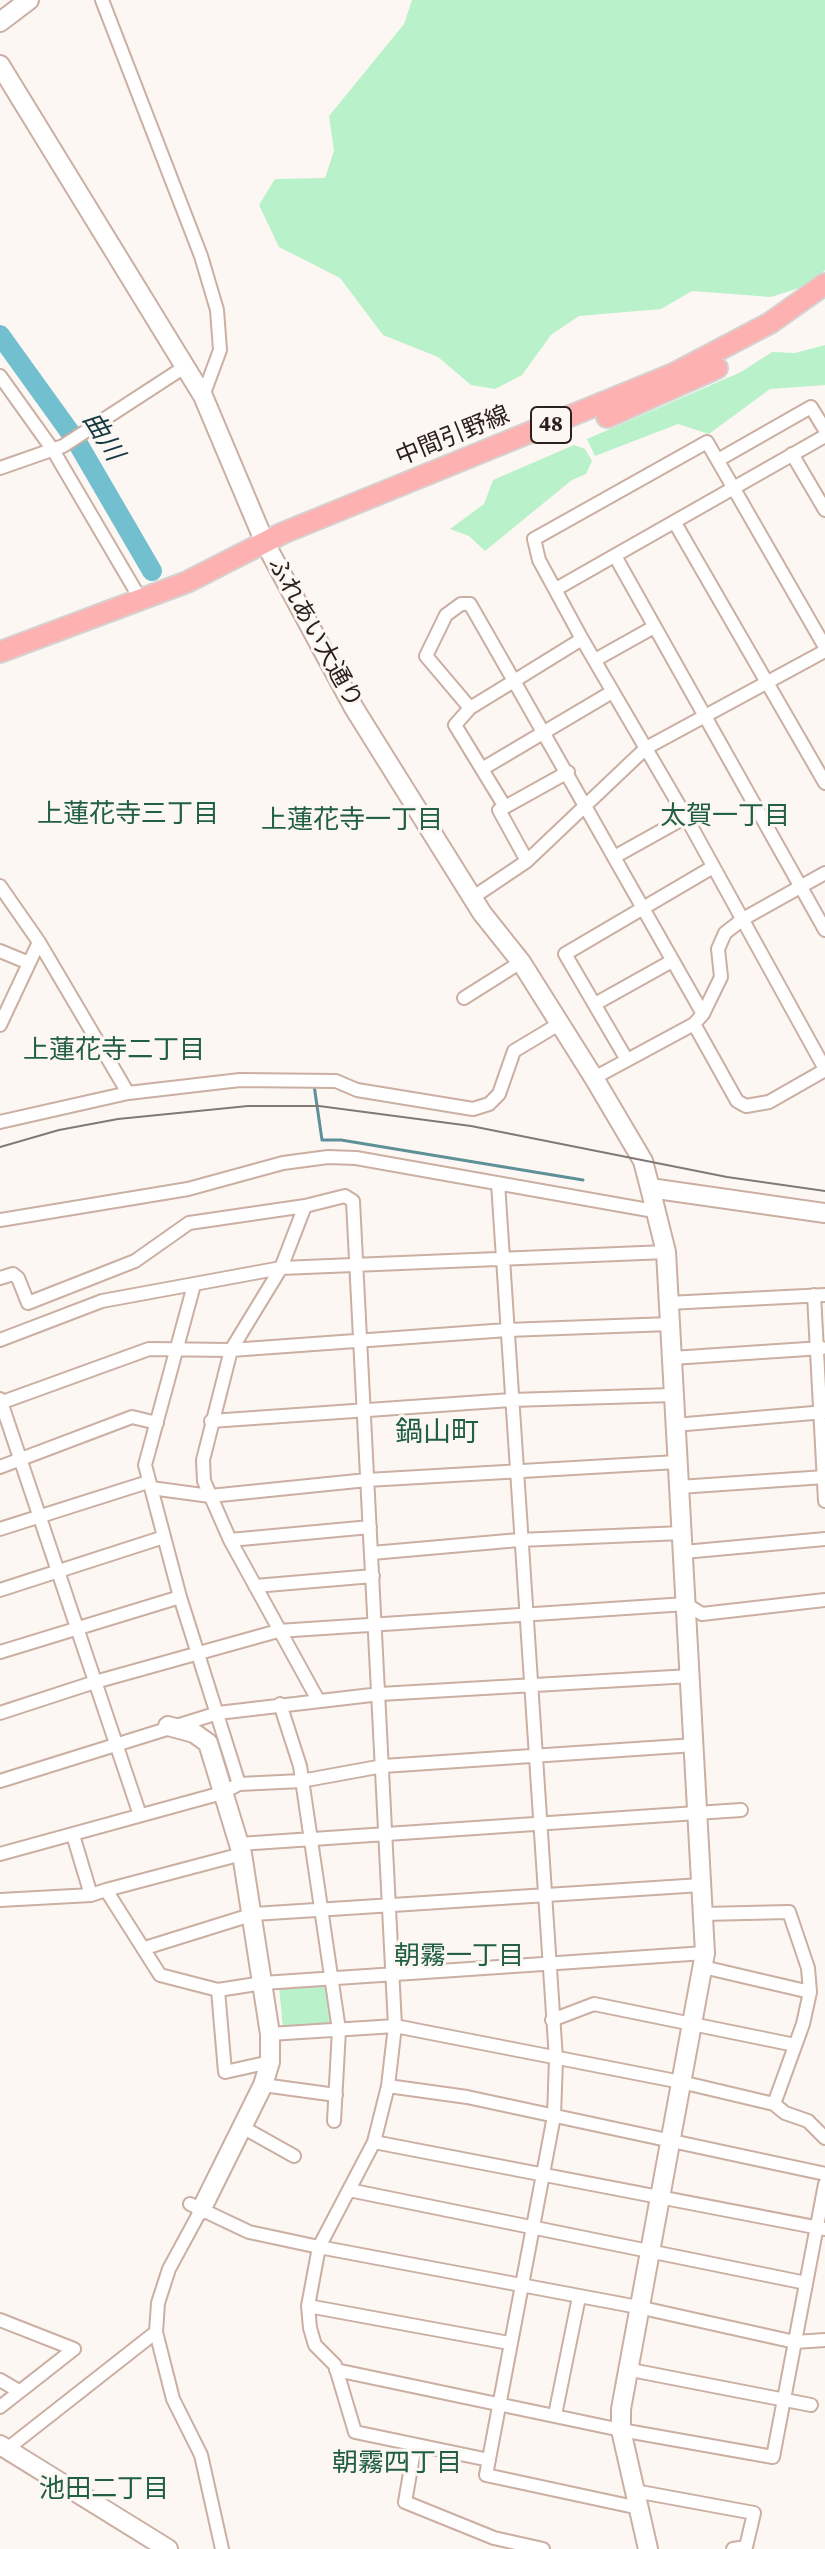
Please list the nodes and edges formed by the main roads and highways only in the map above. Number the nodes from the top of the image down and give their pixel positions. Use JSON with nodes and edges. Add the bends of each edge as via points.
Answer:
{"nodes":[{"id":1,"x":825,"y":284,"type":"edge"},
{"id":2,"x":825,"y":300,"type":"edge"},
{"id":3,"x":265,"y":543,"type":"junction"},
{"id":4,"x":0,"y":652,"type":"edge"}],
"edges":[{"from":1,"to":3,"type":"main road","name":"中間引野線","number":"48","via":[[770,323],[673,374]]},
{"from":2,"to":3,"type":"main road","name":"中間引野線","number":"48","via":[[677,389],[289,544]]},
{"from":3,"to":4,"type":"main road","name":"中間引野線","number":"48","via":[[175,586]]}]}
